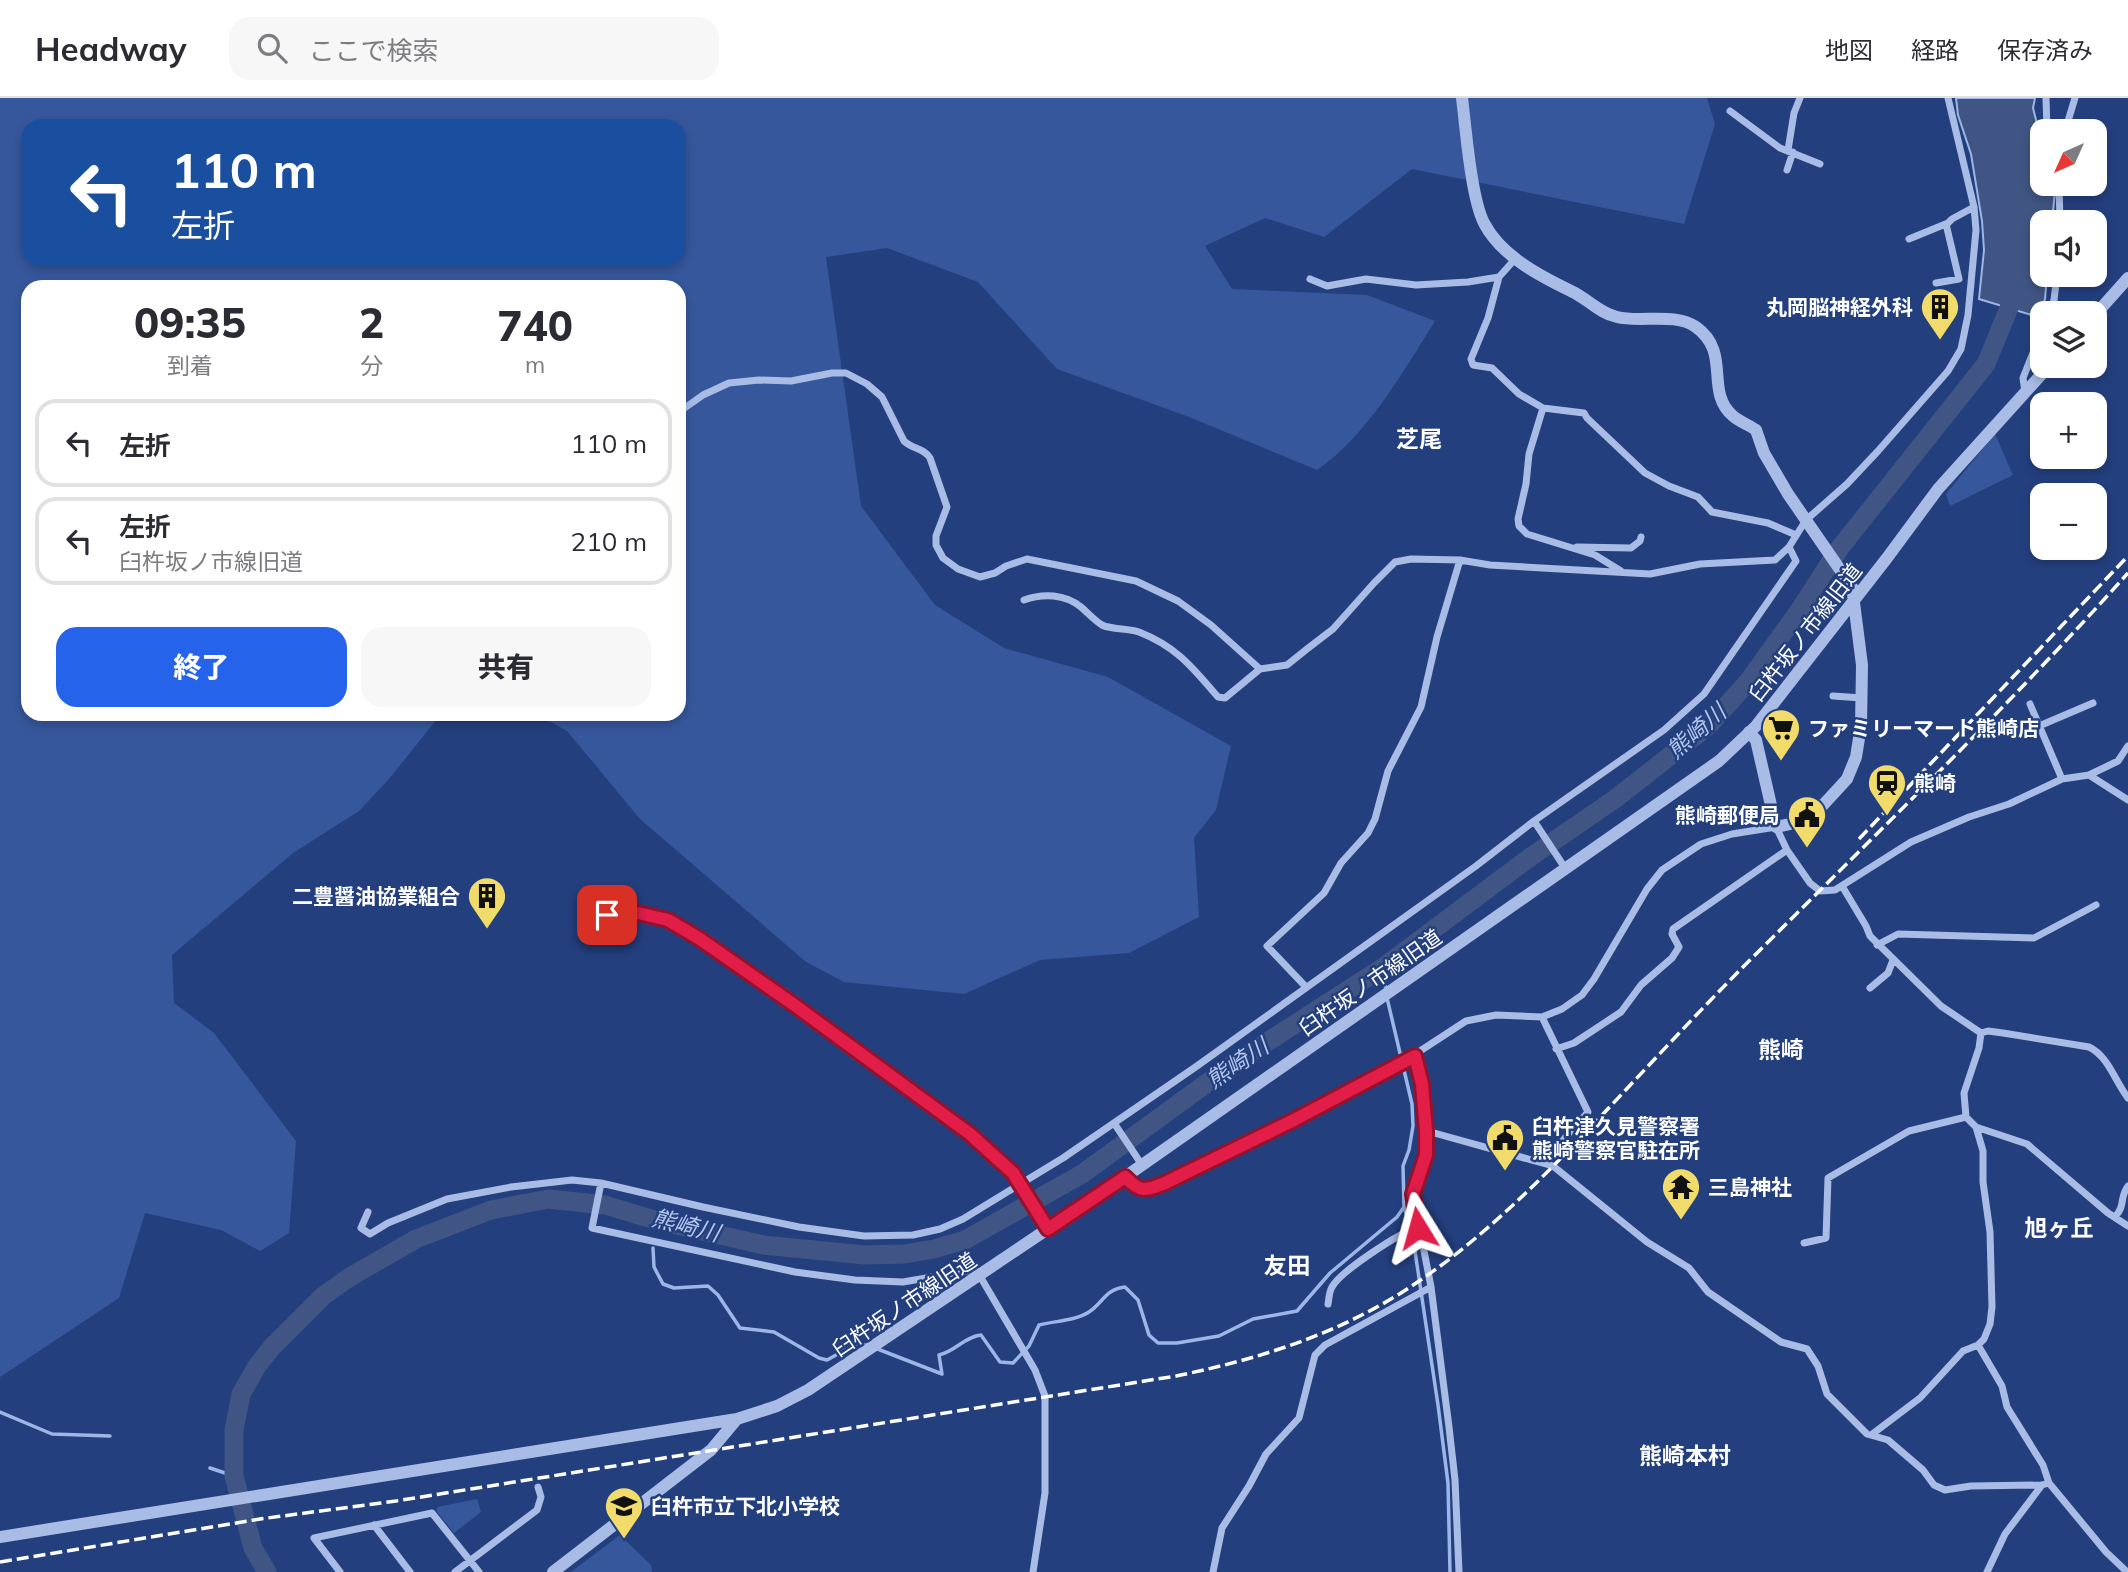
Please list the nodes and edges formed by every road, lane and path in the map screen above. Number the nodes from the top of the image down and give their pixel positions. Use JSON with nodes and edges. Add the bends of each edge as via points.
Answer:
{"nodes":[{"id":1,"x":1462,"y":98,"type":"edge"},
{"id":2,"x":1801,"y":98,"type":"edge"},
{"id":3,"x":1948,"y":98,"type":"edge"},
{"id":4,"x":2046,"y":98,"type":"edge"},
{"id":5,"x":2075,"y":98,"type":"edge"},
{"id":6,"x":1730,"y":111,"type":"dead end"},
{"id":7,"x":2047,"y":119,"type":"edge"},
{"id":8,"x":2068,"y":119,"type":"edge"},
{"id":9,"x":1790,"y":151,"type":"junction"},
{"id":10,"x":1821,"y":164,"type":"dead end"},
{"id":11,"x":1787,"y":170,"type":"dead end"},
{"id":12,"x":1974,"y":208,"type":"junction"},
{"id":13,"x":1946,"y":224,"type":"junction"},
{"id":14,"x":1909,"y":239,"type":"dead end"},
{"id":15,"x":1516,"y":258,"type":"junction"},
{"id":16,"x":1499,"y":276,"type":"junction"},
{"id":17,"x":2128,"y":278,"type":"edge"},
{"id":18,"x":1310,"y":279,"type":"dead end"},
{"id":19,"x":1936,"y":283,"type":"dead end"},
{"id":20,"x":2107,"y":302,"type":"edge"},
{"id":21,"x":2030,"y":360,"type":"edge"},
{"id":22,"x":2038,"y":378,"type":"edge"},
{"id":23,"x":2025,"y":393,"type":"junction"},
{"id":24,"x":686,"y":407,"type":"edge"},
{"id":25,"x":1543,"y":408,"type":"junction"},
{"id":26,"x":1805,"y":520,"type":"junction"},
{"id":27,"x":1796,"y":535,"type":"junction"},
{"id":28,"x":1641,"y":537,"type":"dead end"},
{"id":29,"x":1572,"y":547,"type":"junction"},
{"id":30,"x":1789,"y":547,"type":"junction"},
{"id":31,"x":1460,"y":560,"type":"junction"},
{"id":32,"x":1622,"y":572,"type":"junction"},
{"id":33,"x":1853,"y":593,"type":"junction"},
{"id":34,"x":1024,"y":600,"type":"dead end"},
{"id":35,"x":1259,"y":669,"type":"junction"},
{"id":36,"x":1833,"y":696,"type":"dead end"},
{"id":37,"x":1859,"y":698,"type":"junction"},
{"id":38,"x":2093,"y":703,"type":"dead end"},
{"id":39,"x":2030,"y":704,"type":"dead end"},
{"id":40,"x":2039,"y":726,"type":"junction"},
{"id":41,"x":1749,"y":732,"type":"junction"},
{"id":42,"x":2128,"y":746,"type":"edge"},
{"id":43,"x":2089,"y":775,"type":"junction"},
{"id":44,"x":2062,"y":779,"type":"junction"},
{"id":45,"x":2128,"y":800,"type":"edge"},
{"id":46,"x":1535,"y":822,"type":"junction"},
{"id":47,"x":1776,"y":827,"type":"junction"},
{"id":48,"x":1787,"y":850,"type":"junction"},
{"id":49,"x":1563,"y":866,"type":"junction"},
{"id":50,"x":1842,"y":886,"type":"junction"},
{"id":51,"x":2096,"y":905,"type":"dead end"},
{"id":52,"x":607,"y":915,"type":"dead end"},
{"id":53,"x":1877,"y":945,"type":"junction"},
{"id":54,"x":1893,"y":960,"type":"junction"},
{"id":55,"x":1306,"y":988,"type":"junction"},
{"id":56,"x":1870,"y":988,"type":"dead end"},
{"id":57,"x":1542,"y":1017,"type":"junction"},
{"id":58,"x":1981,"y":1033,"type":"junction"},
{"id":59,"x":1556,"y":1049,"type":"junction"},
{"id":60,"x":1413,"y":1057,"type":"junction"},
{"id":61,"x":2128,"y":1098,"type":"edge"},
{"id":62,"x":1966,"y":1117,"type":"junction"},
{"id":63,"x":1115,"y":1124,"type":"junction"},
{"id":64,"x":1976,"y":1127,"type":"junction"},
{"id":65,"x":1426,"y":1131,"type":"junction"},
{"id":66,"x":1537,"y":1160,"type":"junction"},
{"id":67,"x":1140,"y":1161,"type":"junction"},
{"id":68,"x":1125,"y":1177,"type":"junction"},
{"id":69,"x":1020,"y":1183,"type":"junction"},
{"id":70,"x":601,"y":1184,"type":"junction"},
{"id":71,"x":2128,"y":1186,"type":"edge"},
{"id":72,"x":368,"y":1212,"type":"dead end"},
{"id":73,"x":2115,"y":1217,"type":"junction"},
{"id":74,"x":1046,"y":1225,"type":"junction"},
{"id":75,"x":2128,"y":1226,"type":"edge"},
{"id":76,"x":1414,"y":1229,"type":"junction"},
{"id":77,"x":1804,"y":1243,"type":"dead end"},
{"id":78,"x":981,"y":1275,"type":"junction"},
{"id":79,"x":1429,"y":1288,"type":"junction"},
{"id":80,"x":1328,"y":1304,"type":"dead end"},
{"id":81,"x":1978,"y":1345,"type":"junction"},
{"id":82,"x":737,"y":1419,"type":"junction"},
{"id":83,"x":1871,"y":1435,"type":"junction"},
{"id":84,"x":2045,"y":1484,"type":"junction"},
{"id":85,"x":538,"y":1487,"type":"dead end"},
{"id":86,"x":374,"y":1525,"type":"junction"},
{"id":87,"x":0,"y":1537,"type":"edge"},
{"id":88,"x":470,"y":1561,"type":"junction"},
{"id":89,"x":340,"y":1572,"type":"edge"},
{"id":90,"x":410,"y":1572,"type":"edge"},
{"id":91,"x":455,"y":1572,"type":"edge"},
{"id":92,"x":479,"y":1572,"type":"edge"},
{"id":93,"x":553,"y":1572,"type":"edge"},
{"id":94,"x":1033,"y":1572,"type":"edge"},
{"id":95,"x":1213,"y":1572,"type":"edge"},
{"id":96,"x":1459,"y":1572,"type":"edge"},
{"id":97,"x":1987,"y":1572,"type":"edge"},
{"id":98,"x":2127,"y":1572,"type":"edge"}],
"edges":[{"from":1,"to":15,"type":"street","via":[[1481,215],[1492,235]]},
{"from":2,"to":9,"type":"street","via":[[1794,113]]},
{"from":3,"to":12,"type":"street"},
{"from":4,"to":7,"type":"street"},
{"from":5,"to":8,"type":"street"},
{"from":6,"to":9,"type":"street"},
{"from":9,"to":10,"type":"street"},
{"from":9,"to":11,"type":"street"},
{"from":12,"to":13,"type":"street"},
{"from":12,"to":26,"type":"street","via":[[1976,246],[1961,349],[1948,371],[1863,468]]},
{"from":13,"to":14,"type":"street"},
{"from":13,"to":19,"type":"street","via":[[1959,279]]},
{"from":15,"to":16,"type":"street"},
{"from":15,"to":26,"type":"street","via":[[1616,317],[1677,320],[1693,325],[1707,337],[1714,347],[1725,406],[1756,430],[1764,453]]},
{"from":16,"to":18,"type":"street","via":[[1416,285],[1366,279],[1327,286]]},
{"from":16,"to":25,"type":"street","via":[[1471,362],[1492,368],[1519,394]]},
{"from":17,"to":20,"type":"street"},
{"from":21,"to":23,"type":"street","via":[[2023,378]]},
{"from":22,"to":23,"type":"street","name":"臼杵坂ノ市線旧道"},
{"from":23,"to":33,"type":"street","name":"臼杵坂ノ市線旧道"},
{"from":24,"to":35,"type":"street","via":[[729,383],[832,373],[857,378],[882,397],[904,441],[930,458],[947,507],[936,545],[943,558],[958,569],[980,577],[1027,559],[1136,582],[1178,601]]},
{"from":25,"to":27,"type":"street","via":[[1584,413],[1639,468],[1698,497],[1715,513],[1768,523]]},
{"from":25,"to":29,"type":"street","via":[[1528,454],[1519,526],[1527,534]]},
{"from":26,"to":27,"type":"street"},
{"from":26,"to":33,"type":"street"},
{"from":27,"to":30,"type":"street"},
{"from":28,"to":29,"type":"street","via":[[1631,548]]},
{"from":29,"to":32,"type":"street","via":[[1604,559]]},
{"from":30,"to":32,"type":"street","via":[[1775,560],[1700,564],[1650,574]]},
{"from":30,"to":46,"type":"street","via":[[1796,561],[1696,704]]},
{"from":31,"to":32,"type":"street"},
{"from":31,"to":35,"type":"street","via":[[1395,562],[1333,629],[1287,665]]},
{"from":31,"to":55,"type":"street","via":[[1420,707],[1388,771],[1368,833],[1341,863],[1324,893],[1267,946]]},
{"from":33,"to":37,"type":"street","via":[[1862,665]]},
{"from":33,"to":41,"type":"street","name":"臼杵坂ノ市線旧道"},
{"from":34,"to":35,"type":"street","via":[[1062,597],[1103,625],[1161,641],[1179,653],[1218,696],[1225,698]]},
{"from":36,"to":37,"type":"street"},
{"from":37,"to":47,"type":"street","via":[[1856,757],[1847,779],[1808,817]]},
{"from":38,"to":40,"type":"street"},
{"from":39,"to":40,"type":"street"},
{"from":40,"to":44,"type":"street"},
{"from":41,"to":47,"type":"street","via":[[1756,740]]},
{"from":41,"to":49,"type":"street","name":"臼杵坂ノ市線旧道","via":[[1719,761]]},
{"from":42,"to":43,"type":"street","via":[[2118,761]]},
{"from":43,"to":44,"type":"street"},
{"from":43,"to":45,"type":"street"},
{"from":44,"to":50,"type":"street","via":[[1911,842]]},
{"from":46,"to":49,"type":"street"},
{"from":46,"to":55,"type":"street"},
{"from":47,"to":48,"type":"street"},
{"from":47,"to":57,"type":"street","via":[[1701,844],[1662,870],[1582,995]]},
{"from":48,"to":50,"type":"street","via":[[1814,887],[1826,892]]},
{"from":48,"to":59,"type":"street","via":[[1673,929],[1679,947],[1621,1012],[1574,1043]]},
{"from":49,"to":67,"type":"street","name":"臼杵坂ノ市線旧道","via":[[1398,986]]},
{"from":50,"to":53,"type":"street"},
{"from":51,"to":53,"type":"street","via":[[2034,937],[1898,934]]},
{"from":52,"to":69,"type":"street","via":[[638,913],[668,920],[700,939],[970,1134]]},
{"from":53,"to":54,"type":"street"},
{"from":54,"to":56,"type":"street","via":[[1888,973]]},
{"from":54,"to":58,"type":"street","via":[[1941,1006]]},
{"from":55,"to":63,"type":"street"},
{"from":57,"to":59,"type":"street"},
{"from":57,"to":60,"type":"street","via":[[1496,1015],[1466,1021]]},
{"from":58,"to":61,"type":"street","via":[[2089,1047],[2107,1062]]},
{"from":58,"to":62,"type":"street","via":[[1964,1093]]},
{"from":59,"to":66,"type":"street","via":[[1588,1112],[1553,1151]]},
{"from":60,"to":65,"type":"street","via":[[1422,1084]]},
{"from":60,"to":68,"type":"street","via":[[1165,1183],[1143,1190]]},
{"from":62,"to":64,"type":"street"},
{"from":62,"to":77,"type":"street","via":[[1909,1131],[1828,1178],[1826,1238]]},
{"from":63,"to":67,"type":"street"},
{"from":63,"to":69,"type":"street"},
{"from":64,"to":73,"type":"street","via":[[2027,1144]]},
{"from":64,"to":81,"type":"street","via":[[1983,1151],[1992,1307],[1990,1324]]},
{"from":65,"to":66,"type":"street"},
{"from":65,"to":76,"type":"street","via":[[1426,1155],[1413,1194]]},
{"from":66,"to":83,"type":"street","via":[[1553,1166],[1647,1242],[1689,1268],[1708,1292],[1781,1342],[1807,1349],[1828,1394]]},
{"from":67,"to":68,"type":"street","name":"臼杵坂ノ市線旧道"},
{"from":68,"to":74,"type":"street","name":"臼杵坂ノ市線旧道"},
{"from":69,"to":70,"type":"street","via":[[951,1224],[913,1235],[881,1237],[799,1227]]},
{"from":69,"to":74,"type":"street"},
{"from":70,"to":72,"type":"street","via":[[551,1181],[447,1199],[370,1234],[361,1228]]},
{"from":70,"to":78,"type":"street","via":[[592,1228],[795,1272],[855,1280],[903,1282],[974,1270]]},
{"from":71,"to":73,"type":"street","via":[[2122,1210]]},
{"from":73,"to":75,"type":"street"},
{"from":74,"to":78,"type":"street","name":"臼杵坂ノ市線旧道"},
{"from":76,"to":79,"type":"street"},
{"from":76,"to":80,"type":"street","via":[[1343,1276],[1331,1288]]},
{"from":78,"to":82,"type":"street","name":"臼杵坂ノ市線旧道","via":[[794,1398]]},
{"from":78,"to":94,"type":"street","via":[[1045,1396],[1045,1493]]},
{"from":79,"to":95,"type":"street","via":[[1325,1345],[1315,1355],[1299,1418],[1265,1454],[1222,1528]]},
{"from":79,"to":96,"type":"street","via":[[1455,1480]]},
{"from":81,"to":83,"type":"street","via":[[1963,1351],[1920,1398]]},
{"from":81,"to":84,"type":"street","via":[[2002,1386],[2007,1407],[2043,1465]]},
{"from":82,"to":87,"type":"street"},
{"from":82,"to":93,"type":"street","name":"臼杵坂ノ市線旧道","via":[[711,1450]]},
{"from":83,"to":84,"type":"street","via":[[1888,1440],[1945,1490]]},
{"from":84,"to":97,"type":"street","via":[[2005,1534]]},
{"from":84,"to":98,"type":"street"},
{"from":85,"to":88,"type":"street","via":[[537,1510]]},
{"from":86,"to":88,"type":"street","via":[[432,1513]]},
{"from":86,"to":89,"type":"street","via":[[314,1538]]},
{"from":86,"to":90,"type":"street"},
{"from":88,"to":91,"type":"street"},
{"from":88,"to":92,"type":"street"}]}
